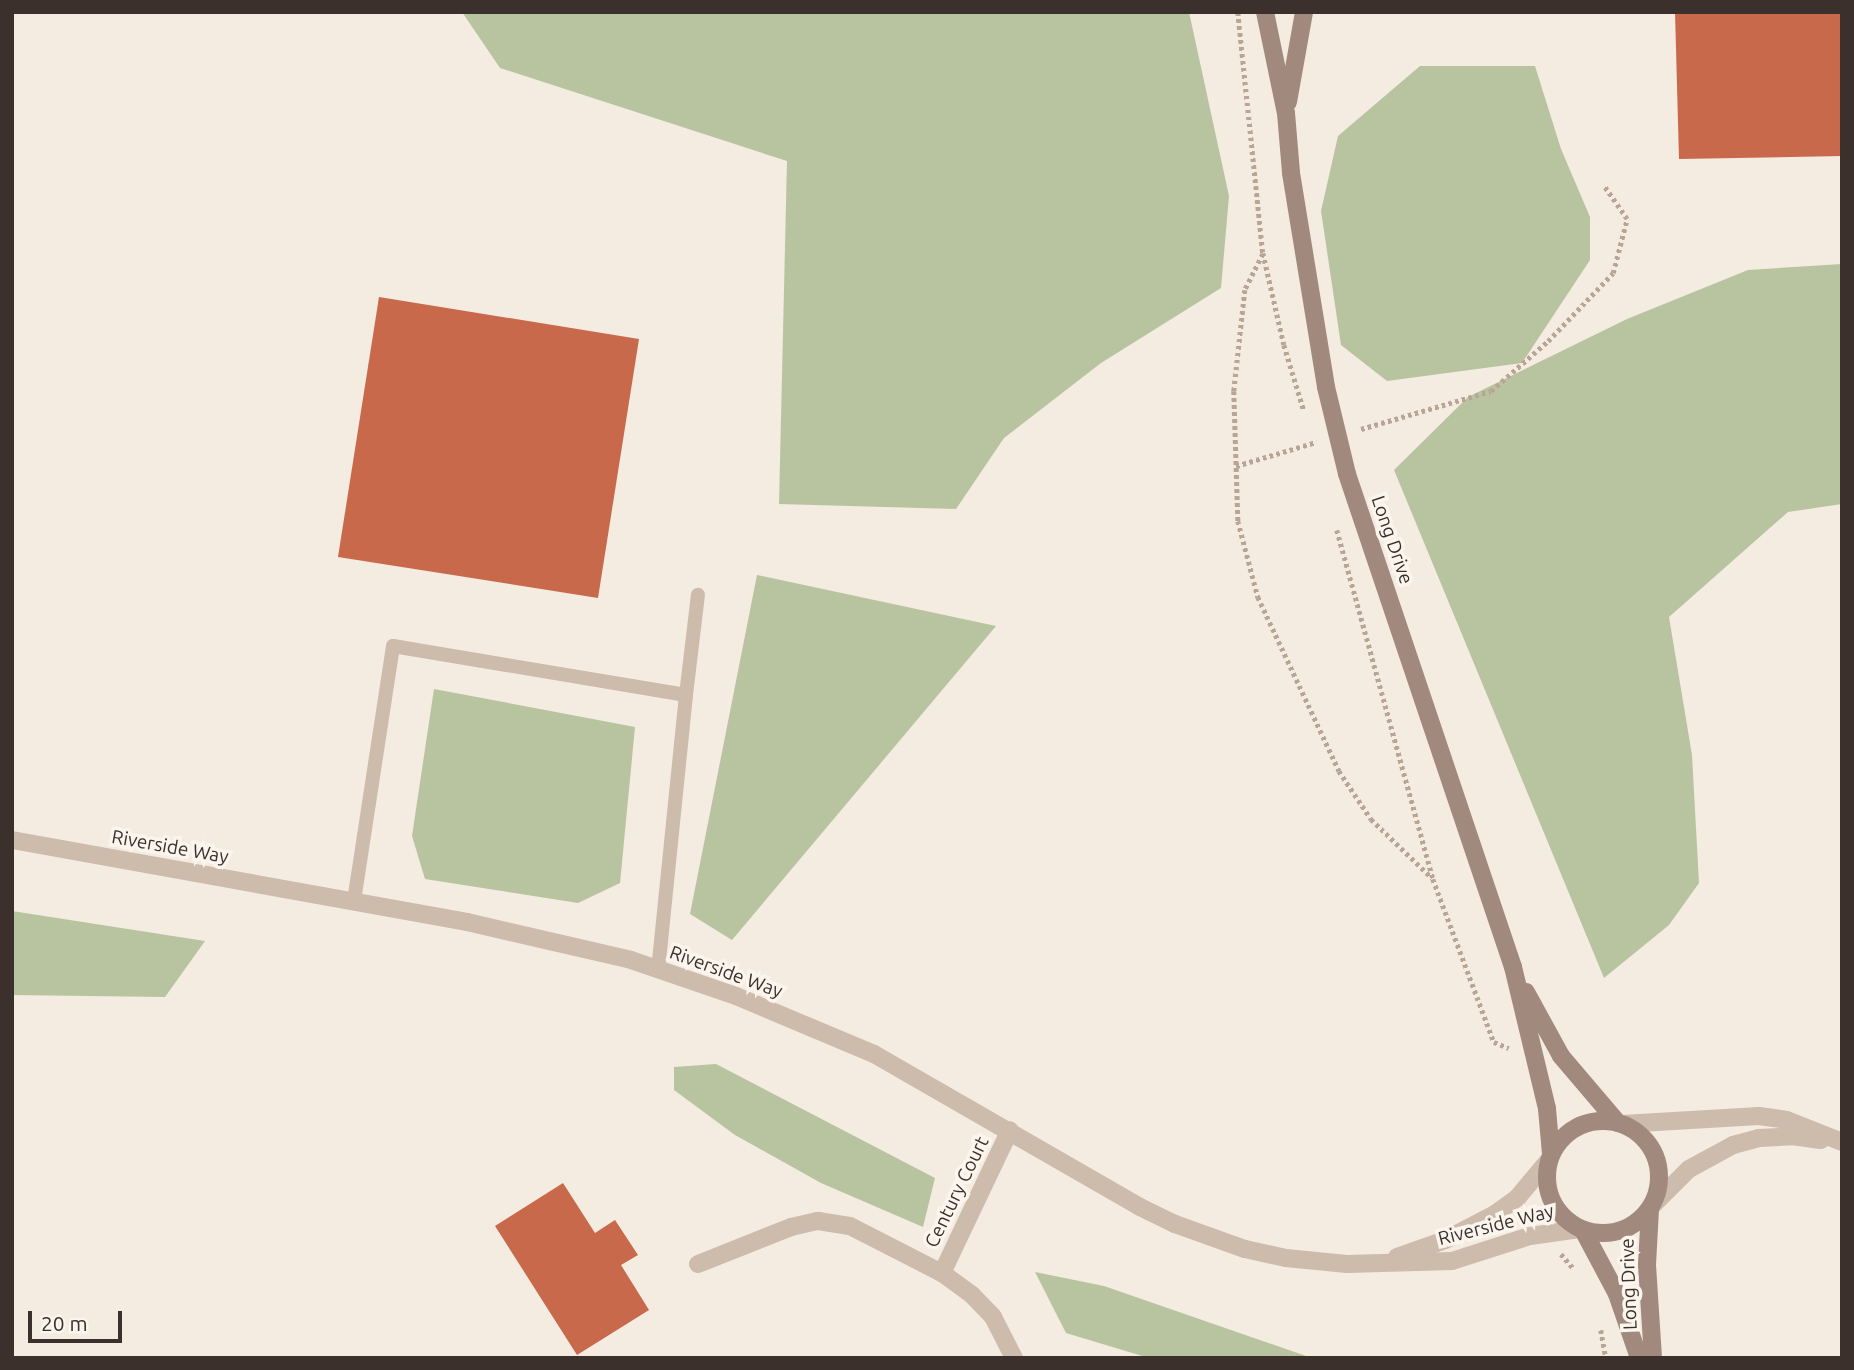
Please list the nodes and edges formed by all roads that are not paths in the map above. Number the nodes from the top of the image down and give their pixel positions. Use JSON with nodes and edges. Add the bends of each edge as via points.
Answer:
{"nodes":[{"id":1,"x":1265,"y":12,"type":"edge"},
{"id":2,"x":1304,"y":12,"type":"edge"},
{"id":3,"x":1286,"y":113,"type":"junction"},
{"id":4,"x":698,"y":595,"type":"dead end"},
{"id":5,"x":686,"y":695,"type":"junction"},
{"id":6,"x":12,"y":840,"type":"edge"},
{"id":7,"x":354,"y":901,"type":"junction"},
{"id":8,"x":1513,"y":967,"type":"junction"},
{"id":9,"x":658,"y":969,"type":"junction"},
{"id":10,"x":1621,"y":1124,"type":"junction"},
{"id":11,"x":1010,"y":1130,"type":"junction"},
{"id":12,"x":1842,"y":1142,"type":"edge"},
{"id":13,"x":1550,"y":1158,"type":"junction"},
{"id":14,"x":1651,"y":1207,"type":"junction"},
{"id":15,"x":1581,"y":1230,"type":"junction"},
{"id":16,"x":1380,"y":1263,"type":"junction"},
{"id":17,"x":698,"y":1264,"type":"dead end"},
{"id":18,"x":942,"y":1273,"type":"junction"},
{"id":19,"x":1014,"y":1358,"type":"edge"},
{"id":20,"x":1639,"y":1358,"type":"edge"},
{"id":21,"x":1653,"y":1358,"type":"edge"}],
"edges":[{"from":1,"to":3,"type":"main road","name":"Long Drive"},
{"from":2,"to":3,"type":"main road","name":"Long Drive"},
{"from":3,"to":8,"type":"main road","name":"Long Drive","via":[[1291,173],[1326,387],[1347,474]]},
{"from":4,"to":5,"type":"lane"},
{"from":5,"to":7,"type":"lane","via":[[393,646]]},
{"from":5,"to":9,"type":"lane"},
{"from":6,"to":7,"type":"street","name":"Riverside Way"},
{"from":7,"to":9,"type":"street","name":"Riverside Way","via":[[467,922]]},
{"from":8,"to":10,"type":"main road","name":"Long Drive","via":[[1561,1056]]},
{"from":8,"to":13,"type":"main road","name":"Long Drive","via":[[1547,1109]]},
{"from":9,"to":11,"type":"street","name":"Riverside Way","via":[[874,1054]]},
{"from":10,"to":12,"type":"street","via":[[1759,1116],[1787,1120]]},
{"from":10,"to":13,"type":"main road","via":[[1602,1121],[1572,1130]]},
{"from":10,"to":14,"type":"main road","via":[[1640,1134],[1653,1150],[1659,1187]]},
{"from":11,"to":16,"type":"street","name":"Riverside Way","via":[[1140,1207],[1213,1239],[1286,1258]]},
{"from":11,"to":18,"type":"street","name":"Century Court"},
{"from":12,"to":14,"type":"street","via":[[1791,1136],[1733,1145],[1689,1169]]},
{"from":13,"to":15,"type":"main road","via":[[1546,1177],[1552,1201],[1566,1220]]},
{"from":13,"to":16,"type":"street","name":"Riverside Way","via":[[1518,1197],[1495,1214],[1445,1240]]},
{"from":14,"to":15,"type":"main road","via":[[1637,1223],[1620,1231]]},
{"from":14,"to":21,"type":"main road","name":"Long Drive","via":[[1647,1265]]},
{"from":15,"to":16,"type":"street","name":"Riverside Way","via":[[1530,1236],[1452,1261]]},
{"from":15,"to":20,"type":"main road","name":"Long Drive","via":[[1617,1294]]},
{"from":17,"to":18,"type":"street","name":"Century Court","via":[[818,1221],[850,1226]]},
{"from":18,"to":19,"type":"street","name":"Century Court","via":[[993,1317]]}]}
